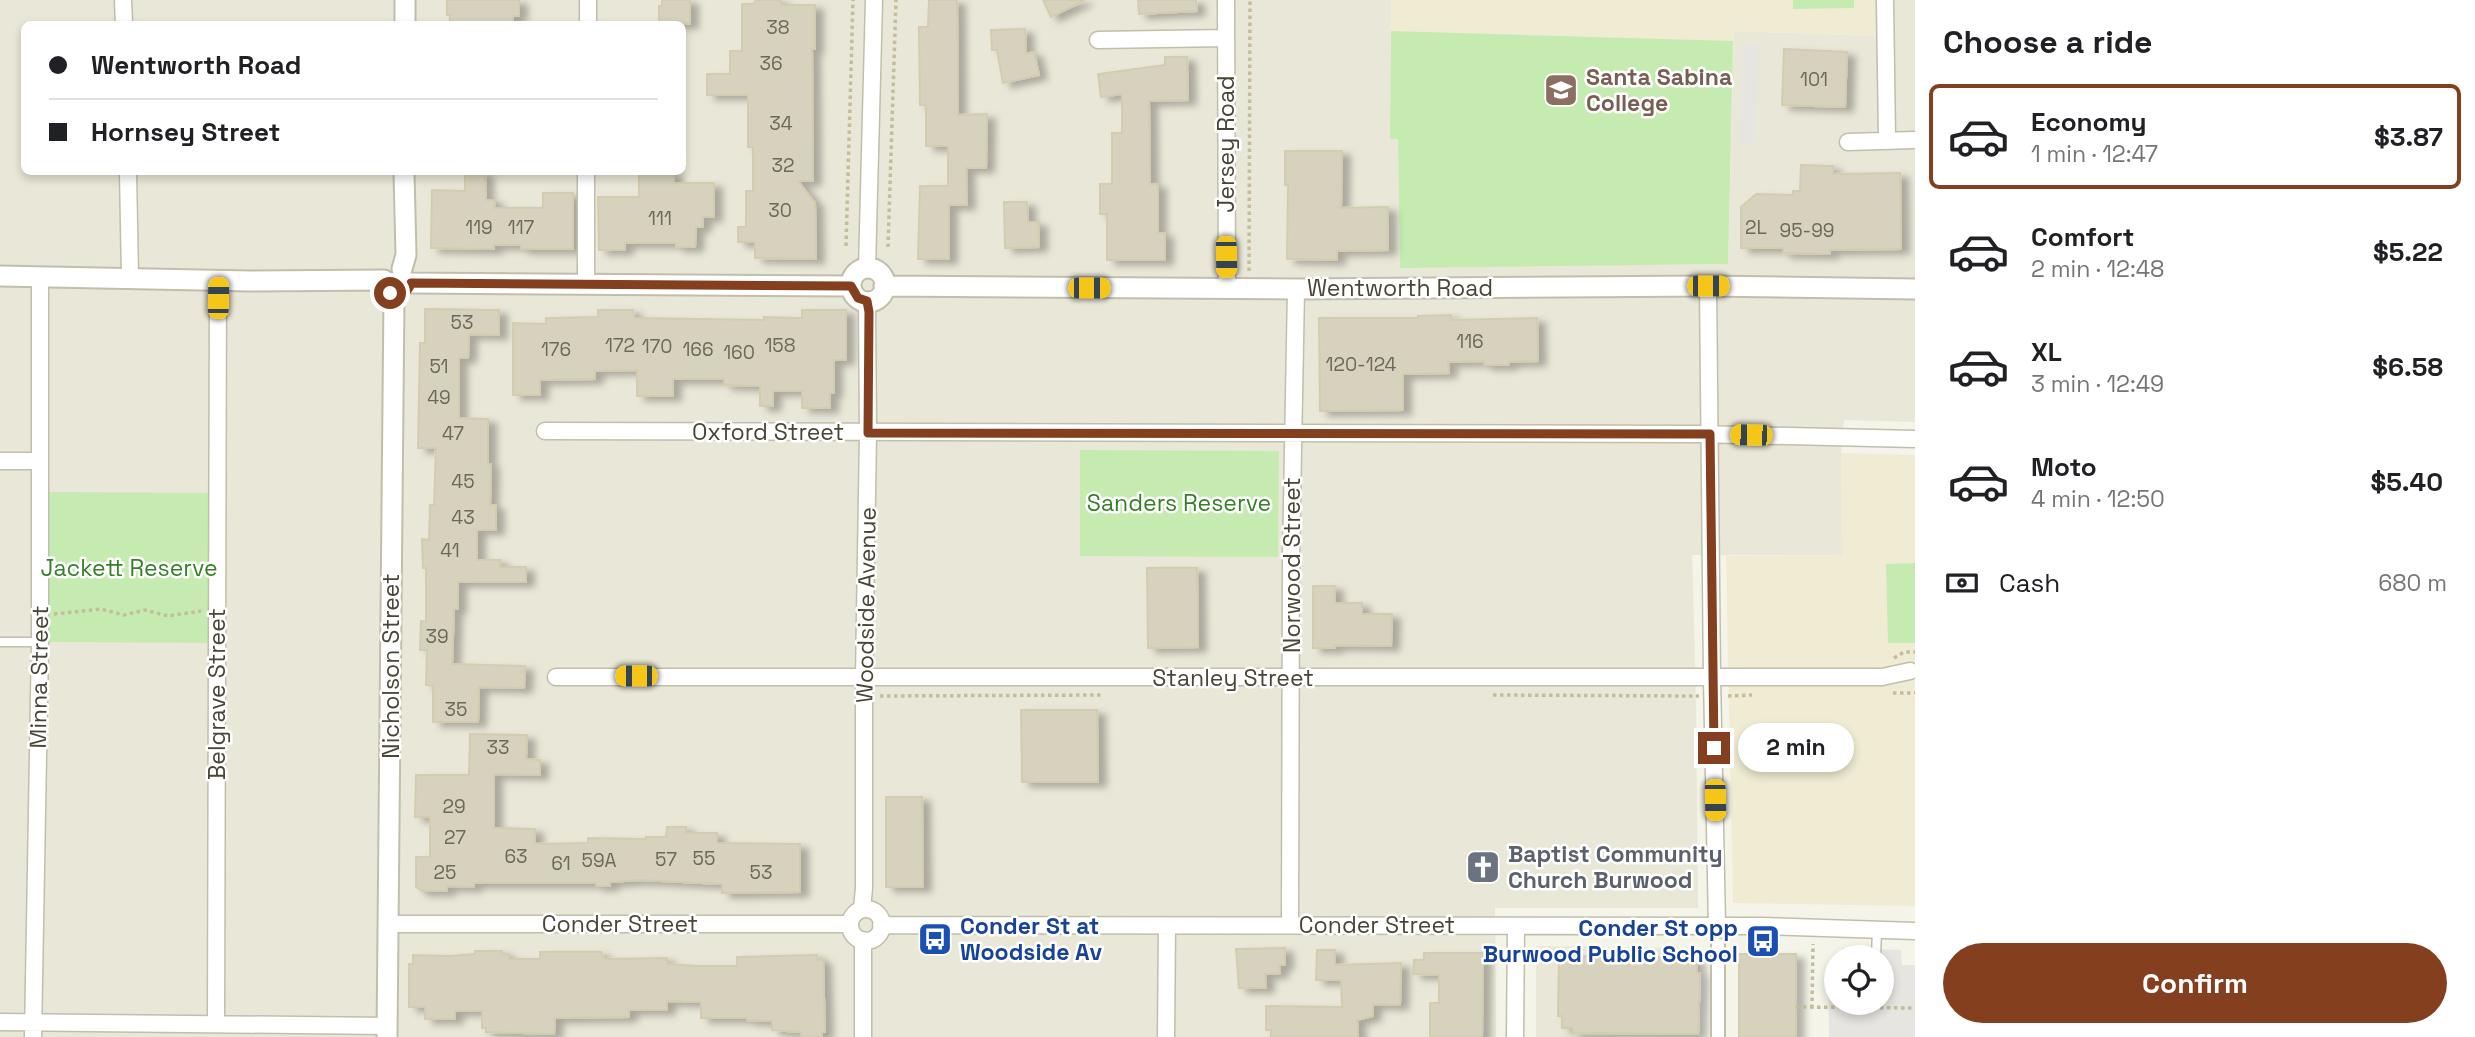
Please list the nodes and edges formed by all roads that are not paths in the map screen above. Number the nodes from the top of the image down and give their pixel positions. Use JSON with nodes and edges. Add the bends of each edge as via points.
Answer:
{"nodes":[{"id":1,"x":123,"y":0,"type":"edge"},
{"id":2,"x":405,"y":0,"type":"edge"},
{"id":3,"x":588,"y":0,"type":"edge"},
{"id":4,"x":874,"y":0,"type":"edge"},
{"id":5,"x":1226,"y":0,"type":"edge"},
{"id":6,"x":1885,"y":0,"type":"edge"},
{"id":7,"x":124,"y":21,"type":"edge"},
{"id":8,"x":405,"y":21,"type":"edge"},
{"id":9,"x":588,"y":21,"type":"edge"},
{"id":10,"x":1226,"y":38,"type":"junction"},
{"id":11,"x":1098,"y":40,"type":"dead end"},
{"id":12,"x":1887,"y":139,"type":"junction"},
{"id":13,"x":1915,"y":140,"type":"edge"},
{"id":14,"x":1848,"y":142,"type":"dead end"},
{"id":15,"x":128,"y":175,"type":"edge"},
{"id":16,"x":404,"y":175,"type":"edge"},
{"id":17,"x":586,"y":175,"type":"edge"},
{"id":18,"x":867,"y":268,"type":"junction"},
{"id":19,"x":0,"y":276,"type":"edge"},
{"id":20,"x":40,"y":276,"type":"junction"},
{"id":21,"x":406,"y":276,"type":"junction"},
{"id":22,"x":130,"y":277,"type":"junction"},
{"id":23,"x":218,"y":280,"type":"junction"},
{"id":24,"x":586,"y":284,"type":"junction"},
{"id":25,"x":851,"y":286,"type":"junction"},
{"id":26,"x":884,"y":286,"type":"junction"},
{"id":27,"x":1708,"y":286,"type":"junction"},
{"id":28,"x":389,"y":288,"type":"junction"},
{"id":29,"x":1227,"y":289,"type":"junction"},
{"id":30,"x":1296,"y":289,"type":"junction"},
{"id":31,"x":1915,"y":289,"type":"edge"},
{"id":32,"x":867,"y":301,"type":"junction"},
{"id":33,"x":545,"y":431,"type":"dead end"},
{"id":34,"x":868,"y":433,"type":"junction"},
{"id":35,"x":1293,"y":433,"type":"junction"},
{"id":36,"x":1710,"y":434,"type":"junction"},
{"id":37,"x":1915,"y":439,"type":"edge"},
{"id":38,"x":0,"y":461,"type":"edge"},
{"id":39,"x":39,"y":461,"type":"junction"},
{"id":40,"x":0,"y":642,"type":"edge"},
{"id":41,"x":40,"y":642,"type":"junction"},
{"id":42,"x":1910,"y":671,"type":"dead end"},
{"id":43,"x":864,"y":676,"type":"junction"},
{"id":44,"x":556,"y":677,"type":"dead end"},
{"id":45,"x":1712,"y":678,"type":"junction"},
{"id":46,"x":1292,"y":679,"type":"junction"},
{"id":47,"x":862,"y":909,"type":"junction"},
{"id":48,"x":389,"y":924,"type":"junction"},
{"id":49,"x":850,"y":924,"type":"junction"},
{"id":50,"x":1290,"y":924,"type":"junction"},
{"id":51,"x":881,"y":925,"type":"junction"},
{"id":52,"x":1167,"y":926,"type":"junction"},
{"id":53,"x":1516,"y":926,"type":"junction"},
{"id":54,"x":1717,"y":926,"type":"junction"},
{"id":55,"x":1877,"y":930,"type":"junction"},
{"id":56,"x":1915,"y":931,"type":"edge"},
{"id":57,"x":863,"y":940,"type":"junction"},
{"id":58,"x":1718,"y":944,"type":"dead end"},
{"id":59,"x":1876,"y":945,"type":"edge"},
{"id":60,"x":0,"y":1022,"type":"edge"},
{"id":61,"x":216,"y":1024,"type":"junction"},
{"id":62,"x":33,"y":1030,"type":"edge"},
{"id":63,"x":388,"y":1031,"type":"edge"},
{"id":64,"x":863,"y":1037,"type":"edge"},
{"id":65,"x":1166,"y":1037,"type":"edge"},
{"id":66,"x":1515,"y":1037,"type":"edge"},
{"id":67,"x":1718,"y":1037,"type":"edge"}],
"edges":[{"from":1,"to":7,"type":"street"},
{"from":2,"to":8,"type":"street"},
{"from":3,"to":9,"type":"street"},
{"from":4,"to":18,"type":"street"},
{"from":5,"to":10,"type":"street","name":"Jersey Road"},
{"from":6,"to":12,"type":"street"},
{"from":10,"to":11,"type":"street"},
{"from":10,"to":29,"type":"street","name":"Jersey Road"},
{"from":12,"to":13,"type":"street"},
{"from":12,"to":14,"type":"street"},
{"from":15,"to":22,"type":"street"},
{"from":16,"to":21,"type":"street"},
{"from":17,"to":24,"type":"street"},
{"from":18,"to":25,"type":"street","via":[[854,275]]},
{"from":18,"to":26,"type":"street","via":[[882,275]]},
{"from":19,"to":20,"type":"street"},
{"from":20,"to":22,"type":"street"},
{"from":20,"to":39,"type":"street","name":"Minna Street"},
{"from":21,"to":24,"type":"street"},
{"from":21,"to":28,"type":"street","via":[[407,291]]},
{"from":22,"to":23,"type":"street"},
{"from":23,"to":28,"type":"street"},
{"from":23,"to":61,"type":"street","name":"Belgrave Street"},
{"from":24,"to":25,"type":"street"},
{"from":25,"to":32,"type":"street","via":[[858,298]]},
{"from":26,"to":29,"type":"street","name":"Wentworth Road"},
{"from":26,"to":32,"type":"street","via":[[877,299]]},
{"from":27,"to":30,"type":"street","name":"Wentworth Road"},
{"from":27,"to":31,"type":"street","name":"Wentworth Road"},
{"from":27,"to":36,"type":"street"},
{"from":28,"to":48,"type":"street","name":"Nicholson Street"},
{"from":29,"to":30,"type":"street","name":"Wentworth Road"},
{"from":30,"to":35,"type":"street","name":"Norwood Street"},
{"from":32,"to":34,"type":"street","name":"Woodside Avenue"},
{"from":33,"to":34,"type":"street","name":"Oxford Street"},
{"from":34,"to":35,"type":"street","name":"Oxford Street"},
{"from":34,"to":43,"type":"street","name":"Woodside Avenue"},
{"from":35,"to":36,"type":"street","name":"Oxford Street"},
{"from":35,"to":46,"type":"street","name":"Norwood Street"},
{"from":36,"to":37,"type":"street","name":"Oxford Street"},
{"from":36,"to":45,"type":"street"},
{"from":38,"to":39,"type":"street"},
{"from":39,"to":41,"type":"street","name":"Minna Street"},
{"from":40,"to":41,"type":"lane"},
{"from":41,"to":62,"type":"street","name":"Minna Street"},
{"from":42,"to":45,"type":"street","name":"Stanley Street","via":[[1882,677]]},
{"from":43,"to":44,"type":"street","name":"Stanley Street"},
{"from":43,"to":46,"type":"street","name":"Stanley Street"},
{"from":43,"to":47,"type":"street","name":"Woodside Avenue"},
{"from":45,"to":46,"type":"street","name":"Stanley Street"},
{"from":45,"to":54,"type":"street"},
{"from":46,"to":50,"type":"street","name":"Norwood Street"},
{"from":47,"to":49,"type":"street"},
{"from":47,"to":51,"type":"street","via":[[875,912]]},
{"from":48,"to":49,"type":"street","name":"Conder Street"},
{"from":48,"to":63,"type":"street","name":"Nicholson Street"},
{"from":49,"to":57,"type":"street","via":[[853,934]]},
{"from":50,"to":52,"type":"street","name":"Conder Street"},
{"from":50,"to":53,"type":"street","name":"Conder Street"},
{"from":51,"to":52,"type":"street","name":"Conder Street"},
{"from":51,"to":57,"type":"street","via":[[876,937]]},
{"from":52,"to":65,"type":"street"},
{"from":53,"to":54,"type":"street","name":"Conder Street"},
{"from":53,"to":66,"type":"street"},
{"from":54,"to":55,"type":"street","name":"Conder Street"},
{"from":55,"to":56,"type":"street","name":"Conder Street"},
{"from":55,"to":59,"type":"lane"},
{"from":57,"to":64,"type":"street"},
{"from":58,"to":67,"type":"street"},
{"from":60,"to":62,"type":"street"},
{"from":61,"to":62,"type":"street"},
{"from":61,"to":63,"type":"street"}]}
